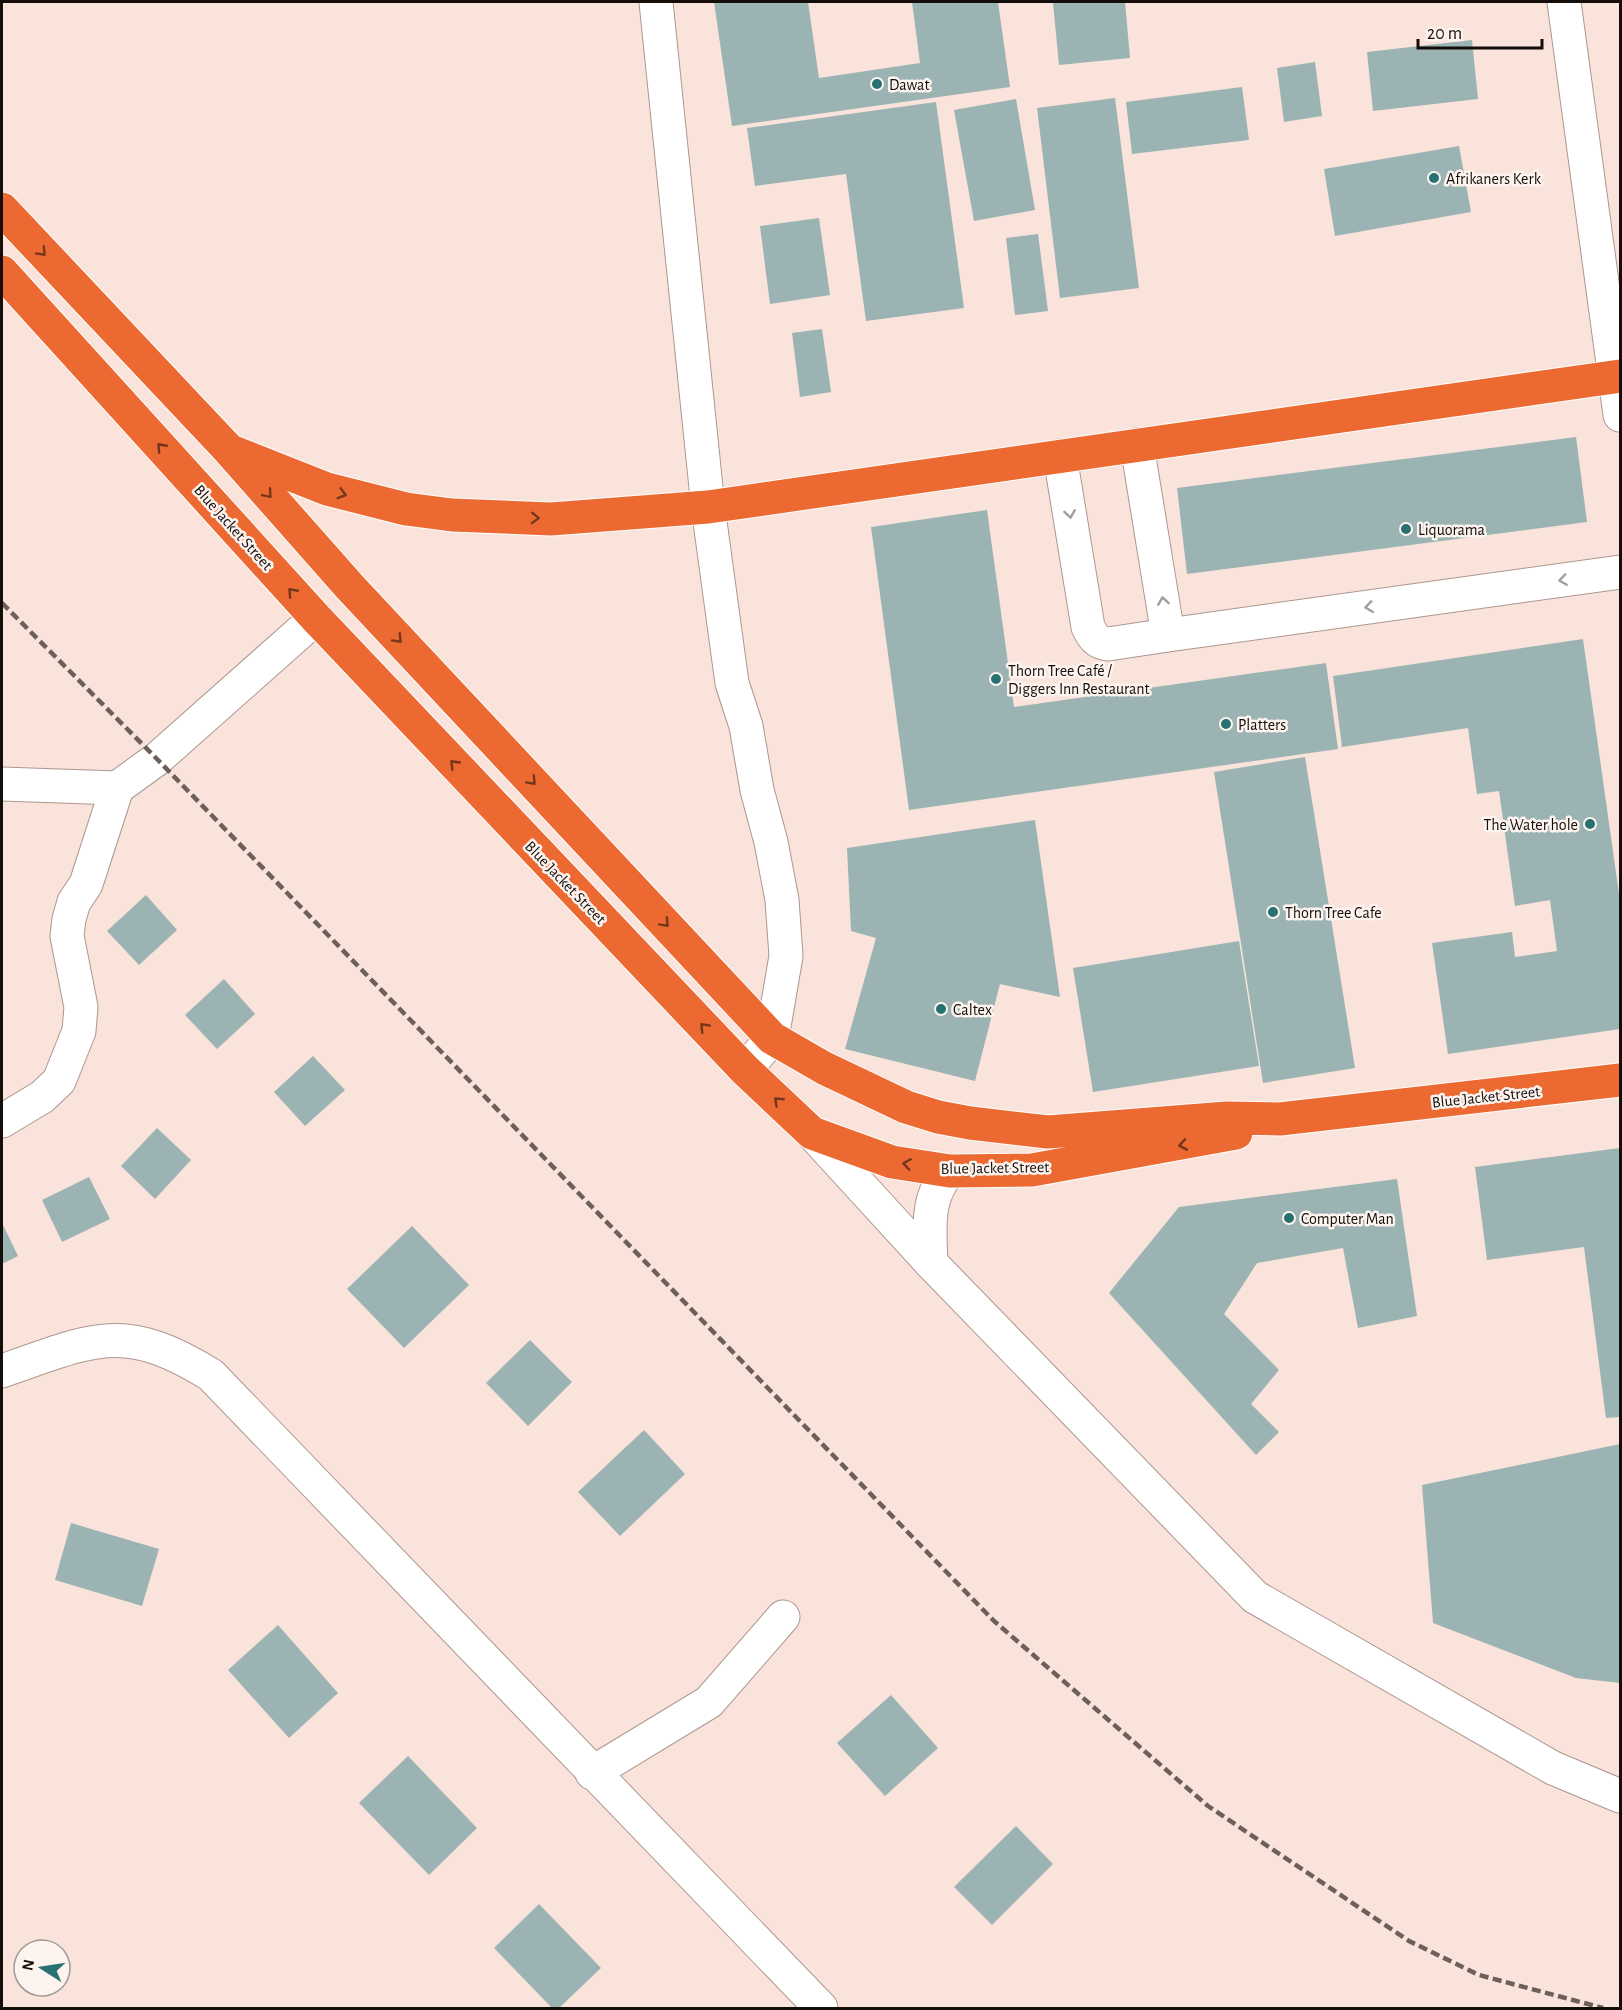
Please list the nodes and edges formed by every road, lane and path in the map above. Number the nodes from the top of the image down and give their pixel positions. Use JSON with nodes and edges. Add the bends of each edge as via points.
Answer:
{"nodes":[{"id":1,"x":656,"y":2,"type":"edge"},
{"id":2,"x":1564,"y":2,"type":"edge"},
{"id":3,"x":2,"y":209,"type":"edge"},
{"id":4,"x":2,"y":272,"type":"edge"},
{"id":5,"x":1618,"y":376,"type":"edge"},
{"id":6,"x":1620,"y":415,"type":"edge"},
{"id":7,"x":1137,"y":445,"type":"junction"},
{"id":8,"x":229,"y":450,"type":"junction"},
{"id":9,"x":1060,"y":456,"type":"junction"},
{"id":10,"x":708,"y":507,"type":"junction"},
{"id":11,"x":1620,"y":572,"type":"edge"},
{"id":12,"x":316,"y":618,"type":"junction"},
{"id":13,"x":1168,"y":634,"type":"junction"},
{"id":14,"x":2,"y":784,"type":"edge"},
{"id":15,"x":117,"y":788,"type":"junction"},
{"id":16,"x":772,"y":1038,"type":"junction"},
{"id":17,"x":745,"y":1070,"type":"junction"},
{"id":18,"x":1620,"y":1080,"type":"edge"},
{"id":19,"x":1280,"y":1119,"type":"junction"},
{"id":20,"x":2,"y":1121,"type":"edge"},
{"id":21,"x":812,"y":1133,"type":"junction"},
{"id":22,"x":950,"y":1171,"type":"junction"},
{"id":23,"x":931,"y":1263,"type":"junction"},
{"id":24,"x":2,"y":1371,"type":"edge"},
{"id":25,"x":783,"y":1617,"type":"dead end"},
{"id":26,"x":592,"y":1773,"type":"junction"},
{"id":27,"x":1620,"y":1796,"type":"edge"},
{"id":28,"x":821,"y":2008,"type":"edge"}],
"edges":[{"from":1,"to":10,"type":"street"},
{"from":2,"to":5,"type":"street"},
{"from":3,"to":8,"type":"highway","name":"Blue Jacket Street","one_way":true},
{"from":12,"to":4,"type":"highway","name":"Blue Jacket Street","one_way":true},
{"from":5,"to":6,"type":"street"},
{"from":5,"to":7,"type":"highway"},
{"from":7,"to":9,"type":"highway"},
{"from":13,"to":7,"type":"street","one_way":true},
{"from":8,"to":10,"type":"highway","one_way":true,"via":[[327,489],[398,508],[452,515],[551,519]]},
{"from":8,"to":16,"type":"highway","name":"Blue Jacket Street","one_way":true,"via":[[350,587]]},
{"from":9,"to":10,"type":"highway"},
{"from":9,"to":13,"type":"street","one_way":true,"via":[[1092,636],[1099,643],[1108,644]]},
{"from":10,"to":16,"type":"street","via":[[732,683],[746,726],[782,900],[786,956]]},
{"from":11,"to":13,"type":"street","one_way":true},
{"from":12,"to":15,"type":"street","via":[[157,759]]},
{"from":17,"to":12,"type":"highway","name":"Blue Jacket Street","one_way":true},
{"from":14,"to":15,"type":"street"},
{"from":15,"to":20,"type":"street","via":[[86,884],[69,919],[67,936],[81,1007],[79,1031],[59,1081],[42,1097]]},
{"from":16,"to":17,"type":"street"},
{"from":16,"to":19,"type":"highway","name":"Blue Jacket Street","via":[[906,1107],[970,1123],[1048,1132],[1227,1118]]},
{"from":21,"to":17,"type":"highway","name":"Blue Jacket Street","one_way":true},
{"from":18,"to":19,"type":"highway","name":"Blue Jacket Street"},
{"from":19,"to":22,"type":"highway","name":"Blue Jacket Street","one_way":true,"via":[[1222,1138],[1106,1159],[1032,1170]]},
{"from":22,"to":21,"type":"highway","name":"Blue Jacket Street","one_way":true,"via":[[892,1162]]},
{"from":21,"to":23,"type":"street"},
{"from":22,"to":23,"type":"street","via":[[940,1181],[932,1206]]},
{"from":23,"to":27,"type":"street","via":[[1255,1598],[1553,1768]]},
{"from":24,"to":26,"type":"street","via":[[77,1345],[113,1338],[148,1343],[180,1355],[211,1375]]},
{"from":25,"to":26,"type":"street","via":[[709,1701]]},
{"from":26,"to":28,"type":"street"}]}
